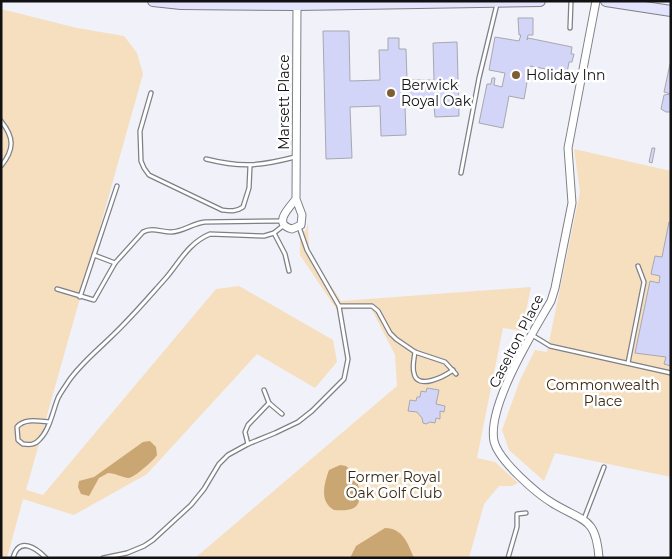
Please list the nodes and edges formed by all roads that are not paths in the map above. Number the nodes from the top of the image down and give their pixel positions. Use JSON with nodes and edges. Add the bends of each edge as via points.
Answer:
{"nodes":[{"id":1,"x":153,"y":1,"type":"edge"},
{"id":2,"x":540,"y":1,"type":"edge"},
{"id":3,"x":571,"y":1,"type":"edge"},
{"id":4,"x":596,"y":1,"type":"edge"},
{"id":5,"x":606,"y":1,"type":"edge"},
{"id":6,"x":498,"y":2,"type":"edge"},
{"id":7,"x":297,"y":5,"type":"junction"},
{"id":8,"x":671,"y":11,"type":"edge"},
{"id":9,"x":570,"y":28,"type":"dead end"},
{"id":10,"x":151,"y":93,"type":"dead end"},
{"id":11,"x":1,"y":121,"type":"edge"},
{"id":12,"x":296,"y":156,"type":"junction"},
{"id":13,"x":206,"y":158,"type":"dead end"},
{"id":14,"x":1,"y":166,"type":"edge"},
{"id":15,"x":250,"y":166,"type":"junction"},
{"id":16,"x":461,"y":172,"type":"dead end"},
{"id":17,"x":117,"y":186,"type":"dead end"},
{"id":18,"x":296,"y":199,"type":"junction"},
{"id":19,"x":284,"y":223,"type":"junction"},
{"id":20,"x":299,"y":226,"type":"junction"},
{"id":21,"x":274,"y":233,"type":"junction"},
{"id":22,"x":94,"y":256,"type":"junction"},
{"id":23,"x":115,"y":263,"type":"junction"},
{"id":24,"x":638,"y":266,"type":"dead end"},
{"id":25,"x":289,"y":271,"type":"dead end"},
{"id":26,"x":57,"y":289,"type":"dead end"},
{"id":27,"x":80,"y":297,"type":"junction"},
{"id":28,"x":339,"y":306,"type":"junction"},
{"id":29,"x":531,"y":335,"type":"junction"},
{"id":30,"x":415,"y":352,"type":"junction"},
{"id":31,"x":628,"y":363,"type":"junction"},
{"id":32,"x":453,"y":370,"type":"junction"},
{"id":33,"x":671,"y":373,"type":"edge"},
{"id":34,"x":456,"y":374,"type":"dead end"},
{"id":35,"x":264,"y":390,"type":"dead end"},
{"id":36,"x":268,"y":402,"type":"junction"},
{"id":37,"x":282,"y":414,"type":"dead end"},
{"id":38,"x":49,"y":422,"type":"junction"},
{"id":39,"x":248,"y":444,"type":"junction"},
{"id":40,"x":604,"y":466,"type":"dead end"},
{"id":41,"x":526,"y":513,"type":"dead end"},
{"id":42,"x":584,"y":519,"type":"junction"},
{"id":43,"x":14,"y":558,"type":"edge"},
{"id":44,"x":46,"y":558,"type":"edge"},
{"id":45,"x":103,"y":558,"type":"edge"},
{"id":46,"x":508,"y":558,"type":"edge"},
{"id":47,"x":599,"y":558,"type":"edge"}],
"edges":[{"from":1,"to":7,"type":"street"},
{"from":2,"to":6,"type":"street"},
{"from":3,"to":9,"type":"lane"},
{"from":4,"to":29,"type":"street","name":"Caselton Place","via":[[568,148],[572,203],[556,288]]},
{"from":5,"to":8,"type":"street"},
{"from":6,"to":7,"type":"street"},
{"from":6,"to":16,"type":"lane"},
{"from":7,"to":12,"type":"street","name":"Marsett Place"},
{"from":10,"to":15,"type":"lane","via":[[139,139],[141,161],[149,175],[230,211],[243,207],[250,188]]},
{"from":11,"to":14,"type":"lane","via":[[12,139]]},
{"from":12,"to":15,"type":"lane"},
{"from":12,"to":18,"type":"street","name":"Marsett Place"},
{"from":13,"to":15,"type":"lane"},
{"from":17,"to":22,"type":"lane"},
{"from":18,"to":19,"type":"street","via":[[284,213]]},
{"from":18,"to":20,"type":"street","name":"Marsett Place","via":[[302,215]]},
{"from":19,"to":20,"type":"street","via":[[292,229]]},
{"from":19,"to":21,"type":"lane"},
{"from":19,"to":23,"type":"lane","via":[[205,222],[180,231],[148,230]]},
{"from":20,"to":28,"type":"lane","via":[[307,250]]},
{"from":21,"to":25,"type":"lane","via":[[286,254]]},
{"from":21,"to":38,"type":"lane","via":[[264,236],[210,234],[193,245],[166,278],[75,372],[59,395]]},
{"from":22,"to":23,"type":"lane"},
{"from":22,"to":27,"type":"lane"},
{"from":23,"to":27,"type":"lane","via":[[94,300]]},
{"from":24,"to":31,"type":"lane","via":[[644,282]]},
{"from":26,"to":27,"type":"lane"},
{"from":28,"to":30,"type":"lane","via":[[372,306],[390,333]]},
{"from":28,"to":39,"type":"lane","via":[[348,359],[344,379],[298,422]]},
{"from":29,"to":31,"type":"lane","via":[[550,346]]},
{"from":29,"to":42,"type":"street","name":"Caselton Place","via":[[501,399],[494,440],[498,454],[540,494]]},
{"from":30,"to":32,"type":"lane","via":[[444,362]]},
{"from":30,"to":32,"type":"lane","via":[[414,374],[417,379],[440,379]]},
{"from":31,"to":33,"type":"lane"},
{"from":32,"to":34,"type":"lane"},
{"from":35,"to":36,"type":"lane"},
{"from":36,"to":37,"type":"lane"},
{"from":36,"to":39,"type":"lane","via":[[248,425],[245,432]]},
{"from":38,"to":38,"type":"lane","via":[[20,423],[17,427],[18,440],[23,444],[36,443]]},
{"from":39,"to":45,"type":"lane","via":[[219,464],[191,505],[153,540],[127,553]]},
{"from":40,"to":42,"type":"lane"},
{"from":41,"to":46,"type":"lane","via":[[517,514],[517,528]]},
{"from":42,"to":47,"type":"street","name":"Caselton Place","via":[[598,540]]},
{"from":43,"to":44,"type":"lane","via":[[15,551],[29,545]]}]}
